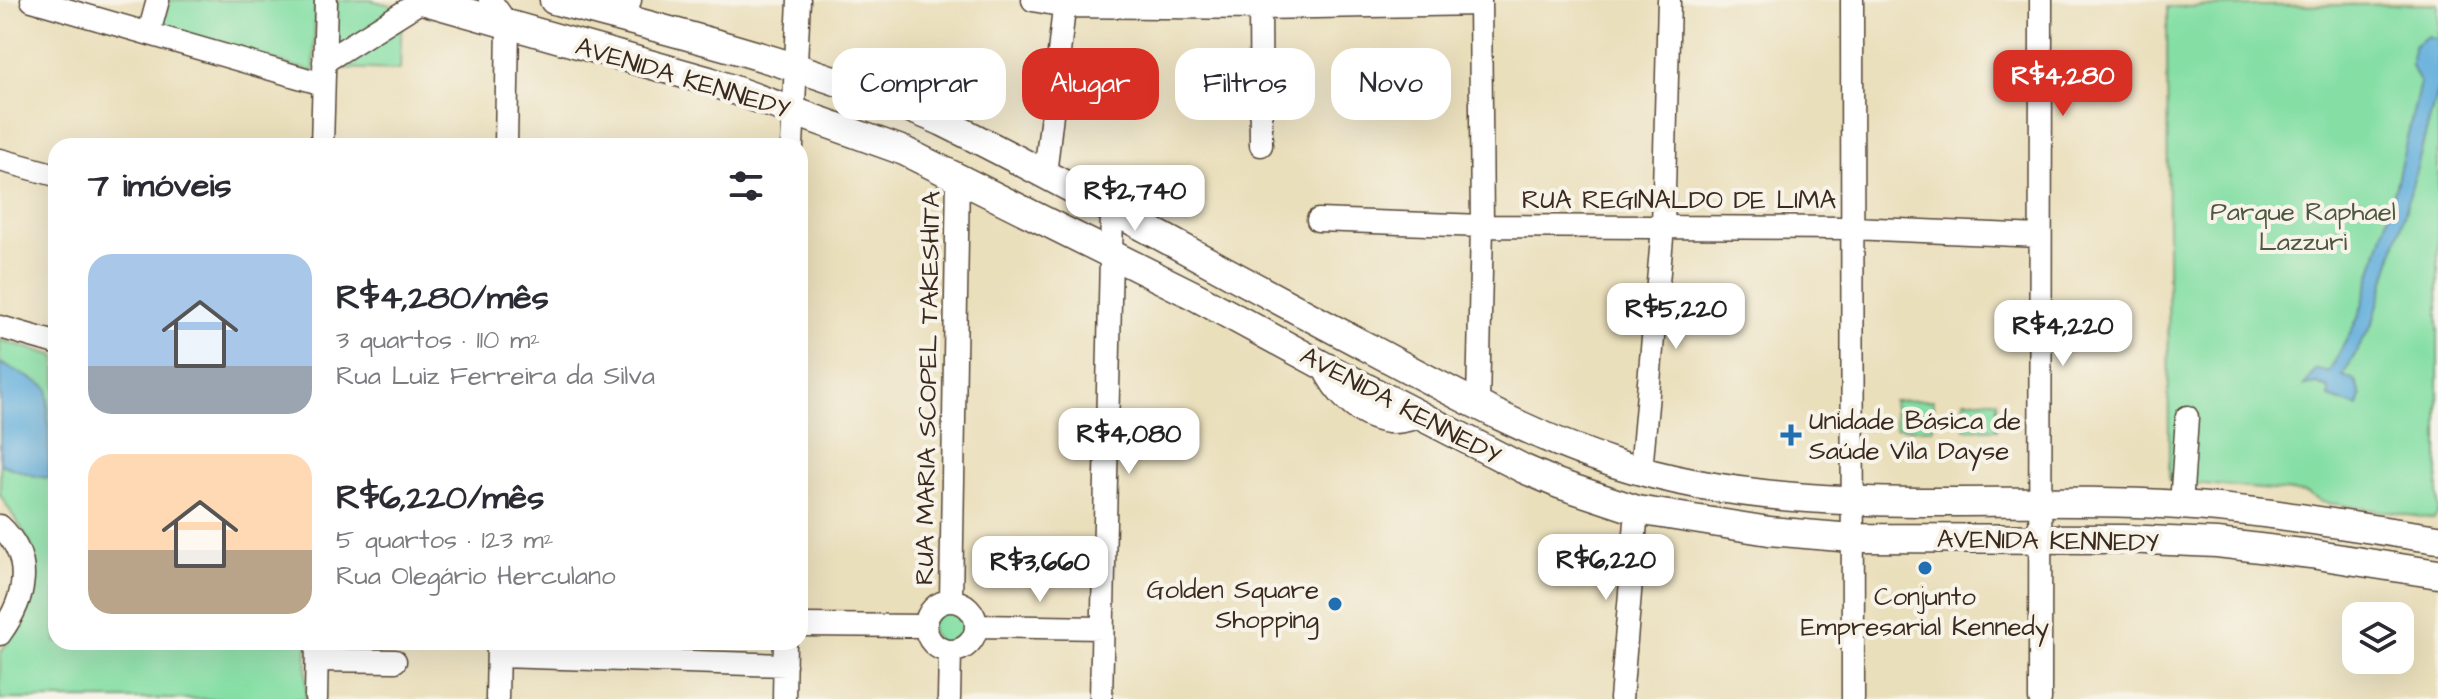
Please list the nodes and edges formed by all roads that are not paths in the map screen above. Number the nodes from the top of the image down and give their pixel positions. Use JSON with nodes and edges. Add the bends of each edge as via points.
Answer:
{"nodes":[{"id":1,"x":32,"y":0,"type":"edge"},
{"id":2,"x":158,"y":0,"type":"edge"},
{"id":3,"x":326,"y":0,"type":"edge"},
{"id":4,"x":422,"y":0,"type":"edge"},
{"id":5,"x":490,"y":0,"type":"edge"},
{"id":6,"x":554,"y":0,"type":"edge"},
{"id":7,"x":799,"y":0,"type":"edge"},
{"id":8,"x":1033,"y":0,"type":"edge"},
{"id":9,"x":1669,"y":0,"type":"edge"},
{"id":10,"x":1852,"y":0,"type":"edge"},
{"id":11,"x":2041,"y":0,"type":"edge"},
{"id":12,"x":1480,"y":2,"type":"edge"},
{"id":13,"x":1065,"y":3,"type":"edge"},
{"id":14,"x":1272,"y":6,"type":"edge"},
{"id":15,"x":627,"y":10,"type":"edge"},
{"id":16,"x":508,"y":25,"type":"junction"},
{"id":17,"x":149,"y":33,"type":"junction"},
{"id":18,"x":795,"y":66,"type":"junction"},
{"id":19,"x":324,"y":73,"type":"junction"},
{"id":20,"x":793,"y":109,"type":"junction"},
{"id":21,"x":322,"y":138,"type":"edge"},
{"id":22,"x":506,"y":138,"type":"edge"},
{"id":23,"x":792,"y":138,"type":"edge"},
{"id":24,"x":1261,"y":145,"type":"dead end"},
{"id":25,"x":0,"y":160,"type":"edge"},
{"id":26,"x":48,"y":173,"type":"edge"},
{"id":27,"x":1045,"y":175,"type":"junction"},
{"id":28,"x":958,"y":176,"type":"junction"},
{"id":29,"x":1112,"y":212,"type":"junction"},
{"id":30,"x":1318,"y":220,"type":"dead end"},
{"id":31,"x":1482,"y":226,"type":"junction"},
{"id":32,"x":1663,"y":227,"type":"junction"},
{"id":33,"x":1852,"y":228,"type":"junction"},
{"id":34,"x":2040,"y":236,"type":"junction"},
{"id":35,"x":1111,"y":253,"type":"junction"},
{"id":36,"x":0,"y":327,"type":"edge"},
{"id":37,"x":48,"y":341,"type":"edge"},
{"id":38,"x":1478,"y":403,"type":"junction"},
{"id":39,"x":2187,"y":417,"type":"dead end"},
{"id":40,"x":1641,"y":471,"type":"junction"},
{"id":41,"x":2040,"y":501,"type":"junction"},
{"id":42,"x":1852,"y":502,"type":"junction"},
{"id":43,"x":2181,"y":505,"type":"junction"},
{"id":44,"x":1637,"y":510,"type":"junction"},
{"id":45,"x":0,"y":526,"type":"edge"},
{"id":46,"x":1852,"y":538,"type":"junction"},
{"id":47,"x":2041,"y":539,"type":"junction"},
{"id":48,"x":2438,"y":539,"type":"edge"},
{"id":49,"x":2438,"y":574,"type":"edge"},
{"id":50,"x":951,"y":600,"type":"junction"},
{"id":51,"x":808,"y":625,"type":"edge"},
{"id":52,"x":925,"y":626,"type":"junction"},
{"id":53,"x":976,"y":626,"type":"junction"},
{"id":54,"x":1102,"y":628,"type":"junction"},
{"id":55,"x":0,"y":634,"type":"edge"},
{"id":56,"x":498,"y":650,"type":"edge"},
{"id":57,"x":516,"y":650,"type":"edge"},
{"id":58,"x":785,"y":650,"type":"edge"},
{"id":59,"x":317,"y":651,"type":"edge"},
{"id":60,"x":950,"y":652,"type":"junction"},
{"id":61,"x":395,"y":661,"type":"dead end"},
{"id":62,"x":785,"y":665,"type":"junction"},
{"id":63,"x":316,"y":699,"type":"edge"},
{"id":64,"x":497,"y":699,"type":"edge"},
{"id":65,"x":784,"y":699,"type":"edge"},
{"id":66,"x":949,"y":699,"type":"edge"},
{"id":67,"x":1101,"y":699,"type":"edge"},
{"id":68,"x":1621,"y":699,"type":"edge"},
{"id":69,"x":1853,"y":699,"type":"edge"},
{"id":70,"x":2040,"y":699,"type":"edge"}],
"edges":[{"from":1,"to":17,"type":"street"},
{"from":2,"to":17,"type":"street"},
{"from":3,"to":19,"type":"street"},
{"from":4,"to":16,"type":"main road","name":"AVENIDA KENNEDY"},
{"from":4,"to":19,"type":"street"},
{"from":5,"to":16,"type":"street"},
{"from":6,"to":15,"type":"main road","name":"AVENIDA KENNEDY"},
{"from":7,"to":18,"type":"street"},
{"from":8,"to":13,"type":"street"},
{"from":9,"to":32,"type":"street"},
{"from":10,"to":33,"type":"street"},
{"from":11,"to":34,"type":"street"},
{"from":12,"to":14,"type":"street"},
{"from":12,"to":31,"type":"street"},
{"from":13,"to":14,"type":"street"},
{"from":13,"to":27,"type":"street"},
{"from":14,"to":24,"type":"street"},
{"from":15,"to":18,"type":"main road","name":"AVENIDA KENNEDY"},
{"from":16,"to":20,"type":"main road","name":"AVENIDA KENNEDY"},
{"from":16,"to":22,"type":"street"},
{"from":17,"to":19,"type":"street","via":[[175,49]]},
{"from":18,"to":20,"type":"street"},
{"from":18,"to":27,"type":"main road","name":"AVENIDA KENNEDY","via":[[917,111]]},
{"from":19,"to":21,"type":"street"},
{"from":20,"to":23,"type":"street"},
{"from":20,"to":28,"type":"main road","name":"AVENIDA KENNEDY"},
{"from":25,"to":26,"type":"street"},
{"from":27,"to":29,"type":"main road","name":"AVENIDA KENNEDY"},
{"from":28,"to":35,"type":"main road","name":"AVENIDA KENNEDY"},
{"from":28,"to":50,"type":"street","name":"RUA MARIA SCOPEL TAKESHITA"},
{"from":29,"to":35,"type":"street"},
{"from":29,"to":38,"type":"main road","name":"AVENIDA KENNEDY"},
{"from":30,"to":31,"type":"street","name":"RUA REGINALDO DE LIMA"},
{"from":31,"to":32,"type":"street","name":"RUA REGINALDO DE LIMA"},
{"from":31,"to":38,"type":"street"},
{"from":32,"to":33,"type":"street","name":"RUA REGINALDO DE LIMA"},
{"from":32,"to":40,"type":"street"},
{"from":33,"to":34,"type":"street","name":"RUA REGINALDO DE LIMA"},
{"from":33,"to":42,"type":"street"},
{"from":34,"to":41,"type":"street"},
{"from":35,"to":44,"type":"main road","name":"AVENIDA KENNEDY","via":[[1524,469]]},
{"from":35,"to":54,"type":"street"},
{"from":36,"to":37,"type":"street"},
{"from":38,"to":40,"type":"main road","name":"AVENIDA KENNEDY","via":[[1551,439]]},
{"from":39,"to":43,"type":"street"},
{"from":40,"to":42,"type":"main road","name":"AVENIDA KENNEDY","via":[[1713,488]]},
{"from":41,"to":42,"type":"main road","name":"AVENIDA KENNEDY"},
{"from":41,"to":43,"type":"main road","name":"AVENIDA KENNEDY"},
{"from":41,"to":47,"type":"street"},
{"from":42,"to":46,"type":"street"},
{"from":43,"to":48,"type":"main road","name":"AVENIDA KENNEDY"},
{"from":44,"to":46,"type":"main road","name":"AVENIDA KENNEDY"},
{"from":44,"to":68,"type":"street"},
{"from":45,"to":55,"type":"street","via":[[20,552],[24,573],[15,610]]},
{"from":46,"to":47,"type":"main road","name":"AVENIDA KENNEDY"},
{"from":46,"to":69,"type":"street"},
{"from":47,"to":49,"type":"main road","name":"AVENIDA KENNEDY","via":[[2217,543]]},
{"from":47,"to":70,"type":"street"},
{"from":50,"to":52,"type":"street","via":[[936,605]]},
{"from":50,"to":53,"type":"street","via":[[966,605]]},
{"from":51,"to":52,"type":"street"},
{"from":52,"to":60,"type":"street","via":[[930,641]]},
{"from":53,"to":54,"type":"street"},
{"from":53,"to":60,"type":"street","via":[[965,647]]},
{"from":54,"to":67,"type":"street"},
{"from":56,"to":64,"type":"street"},
{"from":57,"to":62,"type":"street"},
{"from":58,"to":62,"type":"street"},
{"from":59,"to":61,"type":"street"},
{"from":59,"to":63,"type":"street"},
{"from":60,"to":66,"type":"street"},
{"from":62,"to":65,"type":"street"}]}
